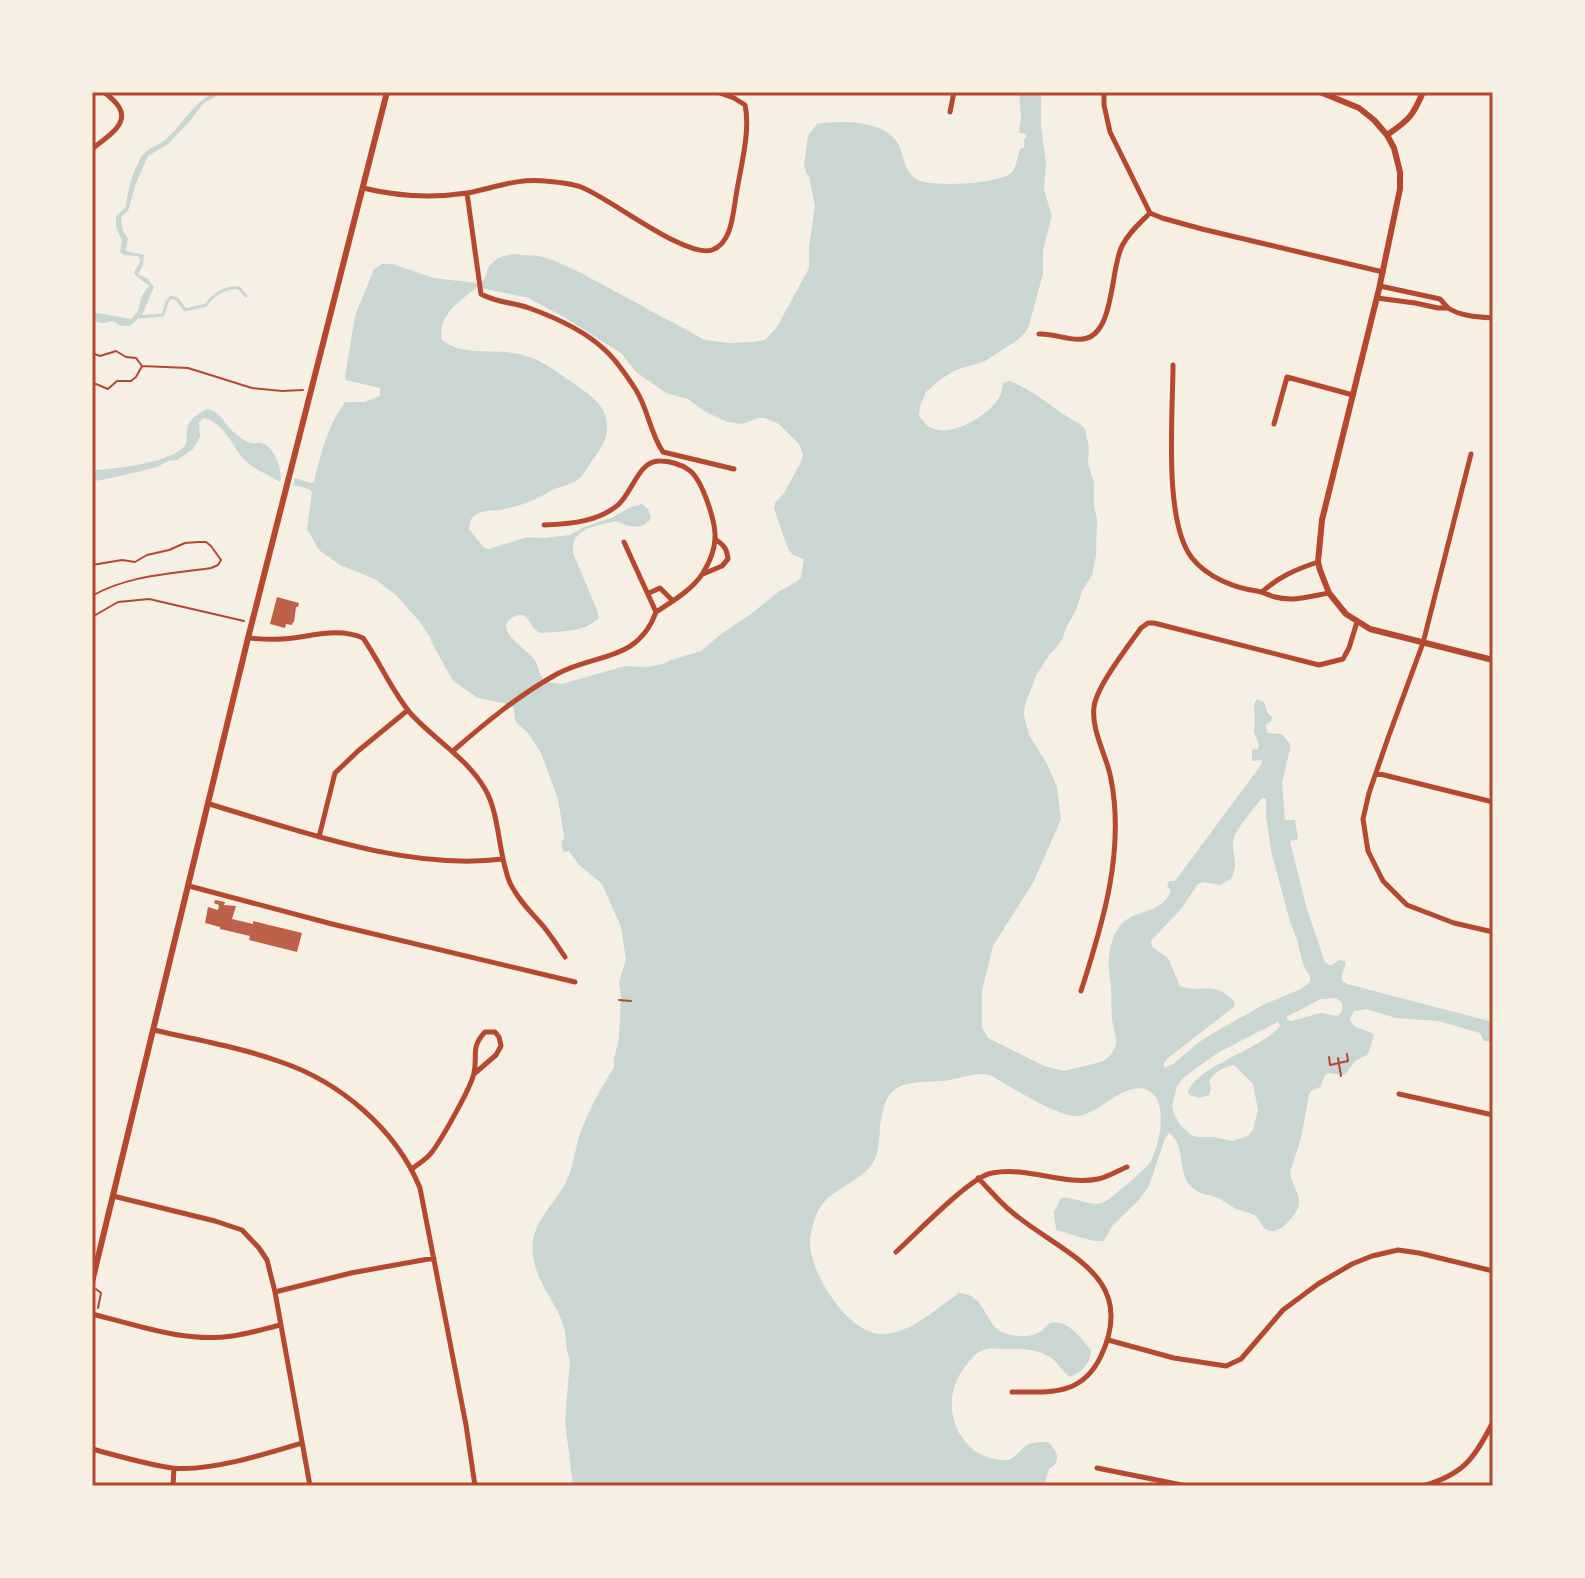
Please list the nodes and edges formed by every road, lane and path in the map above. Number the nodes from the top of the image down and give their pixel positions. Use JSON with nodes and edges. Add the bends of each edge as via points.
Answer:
{"nodes":[{"id":1,"x":104,"y":92,"type":"edge"},
{"id":2,"x":387,"y":92,"type":"edge"},
{"id":3,"x":717,"y":92,"type":"edge"},
{"id":4,"x":954,"y":92,"type":"edge"},
{"id":5,"x":1104,"y":92,"type":"edge"},
{"id":6,"x":1320,"y":92,"type":"edge"},
{"id":7,"x":1423,"y":92,"type":"edge"},
{"id":8,"x":950,"y":112,"type":"dead end"},
{"id":9,"x":1387,"y":135,"type":"junction"},
{"id":10,"x":92,"y":149,"type":"edge"},
{"id":11,"x":363,"y":188,"type":"junction"},
{"id":12,"x":467,"y":193,"type":"junction"},
{"id":13,"x":1150,"y":213,"type":"junction"},
{"id":14,"x":1383,"y":272,"type":"junction"},
{"id":15,"x":1380,"y":286,"type":"junction"},
{"id":16,"x":1377,"y":298,"type":"junction"},
{"id":17,"x":1448,"y":308,"type":"junction"},
{"id":18,"x":1493,"y":318,"type":"edge"},
{"id":19,"x":1039,"y":334,"type":"dead end"},
{"id":20,"x":92,"y":353,"type":"edge"},
{"id":21,"x":1173,"y":365,"type":"dead end"},
{"id":22,"x":142,"y":366,"type":"junction"},
{"id":23,"x":92,"y":385,"type":"edge"},
{"id":24,"x":311,"y":393,"type":"junction"},
{"id":25,"x":1353,"y":395,"type":"junction"},
{"id":26,"x":1274,"y":424,"type":"dead end"},
{"id":27,"x":1471,"y":454,"type":"dead end"},
{"id":28,"x":677,"y":456,"type":"junction"},
{"id":29,"x":675,"y":463,"type":"junction"},
{"id":30,"x":734,"y":469,"type":"dead end"},
{"id":31,"x":544,"y":525,"type":"dead end"},
{"id":32,"x":715,"y":539,"type":"junction"},
{"id":33,"x":624,"y":542,"type":"dead end"},
{"id":34,"x":1318,"y":562,"type":"junction"},
{"id":35,"x":92,"y":565,"type":"edge"},
{"id":36,"x":703,"y":574,"type":"junction"},
{"id":37,"x":1262,"y":592,"type":"junction"},
{"id":38,"x":649,"y":593,"type":"junction"},
{"id":39,"x":1329,"y":593,"type":"junction"},
{"id":40,"x":92,"y":596,"type":"edge"},
{"id":41,"x":673,"y":601,"type":"junction"},
{"id":42,"x":656,"y":612,"type":"junction"},
{"id":43,"x":92,"y":617,"type":"edge"},
{"id":44,"x":247,"y":622,"type":"dead end"},
{"id":45,"x":1357,"y":622,"type":"junction"},
{"id":46,"x":248,"y":638,"type":"junction"},
{"id":47,"x":1423,"y":643,"type":"junction"},
{"id":48,"x":1493,"y":660,"type":"edge"},
{"id":49,"x":408,"y":710,"type":"junction"},
{"id":50,"x":453,"y":751,"type":"junction"},
{"id":51,"x":1376,"y":773,"type":"junction"},
{"id":52,"x":1493,"y":802,"type":"edge"},
{"id":53,"x":209,"y":804,"type":"junction"},
{"id":54,"x":319,"y":837,"type":"junction"},
{"id":55,"x":503,"y":859,"type":"junction"},
{"id":56,"x":189,"y":886,"type":"junction"},
{"id":57,"x":1493,"y":932,"type":"edge"},
{"id":58,"x":565,"y":957,"type":"dead end"},
{"id":59,"x":575,"y":982,"type":"dead end"},
{"id":60,"x":1081,"y":991,"type":"dead end"},
{"id":61,"x":619,"y":1000,"type":"dead end"},
{"id":62,"x":631,"y":1001,"type":"dead end"},
{"id":63,"x":154,"y":1030,"type":"junction"},
{"id":64,"x":1347,"y":1054,"type":"dead end"},
{"id":65,"x":1329,"y":1057,"type":"dead end"},
{"id":66,"x":1338,"y":1060,"type":"junction"},
{"id":67,"x":474,"y":1074,"type":"junction"},
{"id":68,"x":1341,"y":1076,"type":"dead end"},
{"id":69,"x":1399,"y":1094,"type":"dead end"},
{"id":70,"x":1493,"y":1115,"type":"edge"},
{"id":71,"x":1127,"y":1167,"type":"dead end"},
{"id":72,"x":412,"y":1169,"type":"junction"},
{"id":73,"x":978,"y":1178,"type":"junction"},
{"id":74,"x":113,"y":1196,"type":"junction"},
{"id":75,"x":896,"y":1252,"type":"dead end"},
{"id":76,"x":434,"y":1258,"type":"junction"},
{"id":77,"x":1493,"y":1271,"type":"edge"},
{"id":78,"x":92,"y":1285,"type":"edge"},
{"id":79,"x":275,"y":1292,"type":"junction"},
{"id":80,"x":94,"y":1315,"type":"edge"},
{"id":81,"x":280,"y":1325,"type":"junction"},
{"id":82,"x":1108,"y":1340,"type":"junction"},
{"id":83,"x":1012,"y":1392,"type":"dead end"},
{"id":84,"x":1493,"y":1422,"type":"edge"},
{"id":85,"x":302,"y":1443,"type":"junction"},
{"id":86,"x":92,"y":1449,"type":"edge"},
{"id":87,"x":174,"y":1468,"type":"junction"},
{"id":88,"x":1097,"y":1468,"type":"dead end"},
{"id":89,"x":173,"y":1486,"type":"edge"},
{"id":90,"x":310,"y":1486,"type":"edge"},
{"id":91,"x":475,"y":1486,"type":"edge"},
{"id":92,"x":1187,"y":1486,"type":"edge"},
{"id":93,"x":1423,"y":1486,"type":"edge"}],
"edges":[{"from":1,"to":10,"type":"street","via":[[120,108],[121,119],[118,128]]},
{"from":2,"to":11,"type":"street"},
{"from":3,"to":12,"type":"street","via":[[745,105],[747,123],[731,223],[712,250],[676,241],[581,187],[513,181]]},
{"from":4,"to":8,"type":"street"},
{"from":5,"to":13,"type":"street","via":[[1110,132]]},
{"from":6,"to":9,"type":"street","via":[[1359,108]]},
{"from":7,"to":9,"type":"street","via":[[1414,113]]},
{"from":9,"to":14,"type":"street","via":[[1400,189]]},
{"from":11,"to":12,"type":"street","via":[[421,195]]},
{"from":11,"to":24,"type":"street"},
{"from":12,"to":28,"type":"street","via":[[481,294],[541,312],[605,349],[639,394],[656,442],[663,452]]},
{"from":13,"to":14,"type":"street"},
{"from":13,"to":19,"type":"street","via":[[1121,248],[1100,329],[1081,340]]},
{"from":14,"to":15,"type":"street"},
{"from":15,"to":16,"type":"street"},
{"from":15,"to":17,"type":"street","via":[[1440,299]]},
{"from":16,"to":17,"type":"street"},
{"from":16,"to":25,"type":"street"},
{"from":17,"to":18,"type":"street"},
{"from":20,"to":22,"type":"path","via":[[120,352]]},
{"from":21,"to":37,"type":"street","via":[[1174,507],[1183,541],[1211,575]]},
{"from":22,"to":23,"type":"path","via":[[131,381],[117,381],[108,389]]},
{"from":22,"to":24,"type":"path","via":[[188,368],[252,388]]},
{"from":24,"to":46,"type":"street"},
{"from":25,"to":26,"type":"street","via":[[1287,377]]},
{"from":25,"to":34,"type":"street","via":[[1322,520]]},
{"from":27,"to":47,"type":"street"},
{"from":28,"to":29,"type":"street"},
{"from":28,"to":30,"type":"street"},
{"from":29,"to":31,"type":"street","via":[[648,464],[618,505],[587,521]]},
{"from":29,"to":32,"type":"street","via":[[698,481]]},
{"from":32,"to":36,"type":"street"},
{"from":32,"to":36,"type":"street","via":[[728,559]]},
{"from":33,"to":38,"type":"street"},
{"from":34,"to":37,"type":"street","via":[[1292,571]]},
{"from":34,"to":39,"type":"street"},
{"from":35,"to":40,"type":"path","via":[[135,562],[198,542],[206,542],[221,560],[211,568],[164,573],[110,586]]},
{"from":36,"to":41,"type":"street"},
{"from":37,"to":39,"type":"street","via":[[1296,599]]},
{"from":38,"to":41,"type":"street","via":[[660,588]]},
{"from":38,"to":42,"type":"street"},
{"from":39,"to":45,"type":"street"},
{"from":41,"to":42,"type":"street"},
{"from":42,"to":50,"type":"street","via":[[633,645],[544,682]]},
{"from":43,"to":44,"type":"path","via":[[118,602],[149,599]]},
{"from":45,"to":47,"type":"street"},
{"from":45,"to":60,"type":"street","via":[[1343,659],[1319,665],[1148,623],[1141,628],[1094,703],[1111,779],[1113,867]]},
{"from":46,"to":49,"type":"street","via":[[338,632],[363,638]]},
{"from":46,"to":53,"type":"street"},
{"from":47,"to":48,"type":"street"},
{"from":47,"to":51,"type":"street"},
{"from":49,"to":50,"type":"street"},
{"from":49,"to":54,"type":"street","via":[[335,773]]},
{"from":50,"to":55,"type":"street","via":[[487,791]]},
{"from":51,"to":52,"type":"street"},
{"from":51,"to":57,"type":"street","via":[[1363,819],[1368,851],[1383,881],[1407,905]]},
{"from":53,"to":54,"type":"street"},
{"from":53,"to":56,"type":"street"},
{"from":54,"to":55,"type":"street","via":[[423,859]]},
{"from":55,"to":58,"type":"street","via":[[516,894]]},
{"from":56,"to":59,"type":"street"},
{"from":56,"to":63,"type":"street"},
{"from":61,"to":62,"type":"path"},
{"from":63,"to":72,"type":"street","via":[[284,1062],[323,1082],[379,1125]]},
{"from":63,"to":74,"type":"street"},
{"from":64,"to":66,"type":"path","via":[[1348,1061]]},
{"from":65,"to":66,"type":"path","via":[[1330,1065]]},
{"from":66,"to":68,"type":"path"},
{"from":67,"to":67,"type":"street","via":[[501,1046],[495,1032],[478,1039]]},
{"from":67,"to":72,"type":"street","via":[[431,1154]]},
{"from":69,"to":70,"type":"street"},
{"from":71,"to":73,"type":"street","via":[[1096,1180],[1022,1172]]},
{"from":72,"to":76,"type":"street"},
{"from":73,"to":75,"type":"street"},
{"from":73,"to":82,"type":"street","via":[[1012,1212],[1088,1265],[1105,1287],[1111,1317]]},
{"from":74,"to":78,"type":"street"},
{"from":74,"to":79,"type":"street","via":[[242,1230],[267,1260]]},
{"from":76,"to":79,"type":"street"},
{"from":76,"to":91,"type":"street"},
{"from":77,"to":82,"type":"street","via":[[1398,1250],[1372,1256],[1318,1284],[1283,1310],[1241,1359],[1226,1366]]},
{"from":78,"to":80,"type":"path","via":[[101,1293]]},
{"from":79,"to":81,"type":"street"},
{"from":80,"to":81,"type":"street","via":[[203,1338]]},
{"from":81,"to":85,"type":"street"},
{"from":82,"to":83,"type":"street","via":[[1094,1369],[1075,1386]]},
{"from":84,"to":93,"type":"street","via":[[1460,1470]]},
{"from":85,"to":87,"type":"street","via":[[254,1458]]},
{"from":85,"to":90,"type":"street"},
{"from":86,"to":87,"type":"street"},
{"from":87,"to":89,"type":"street"},
{"from":88,"to":92,"type":"street"}]}
